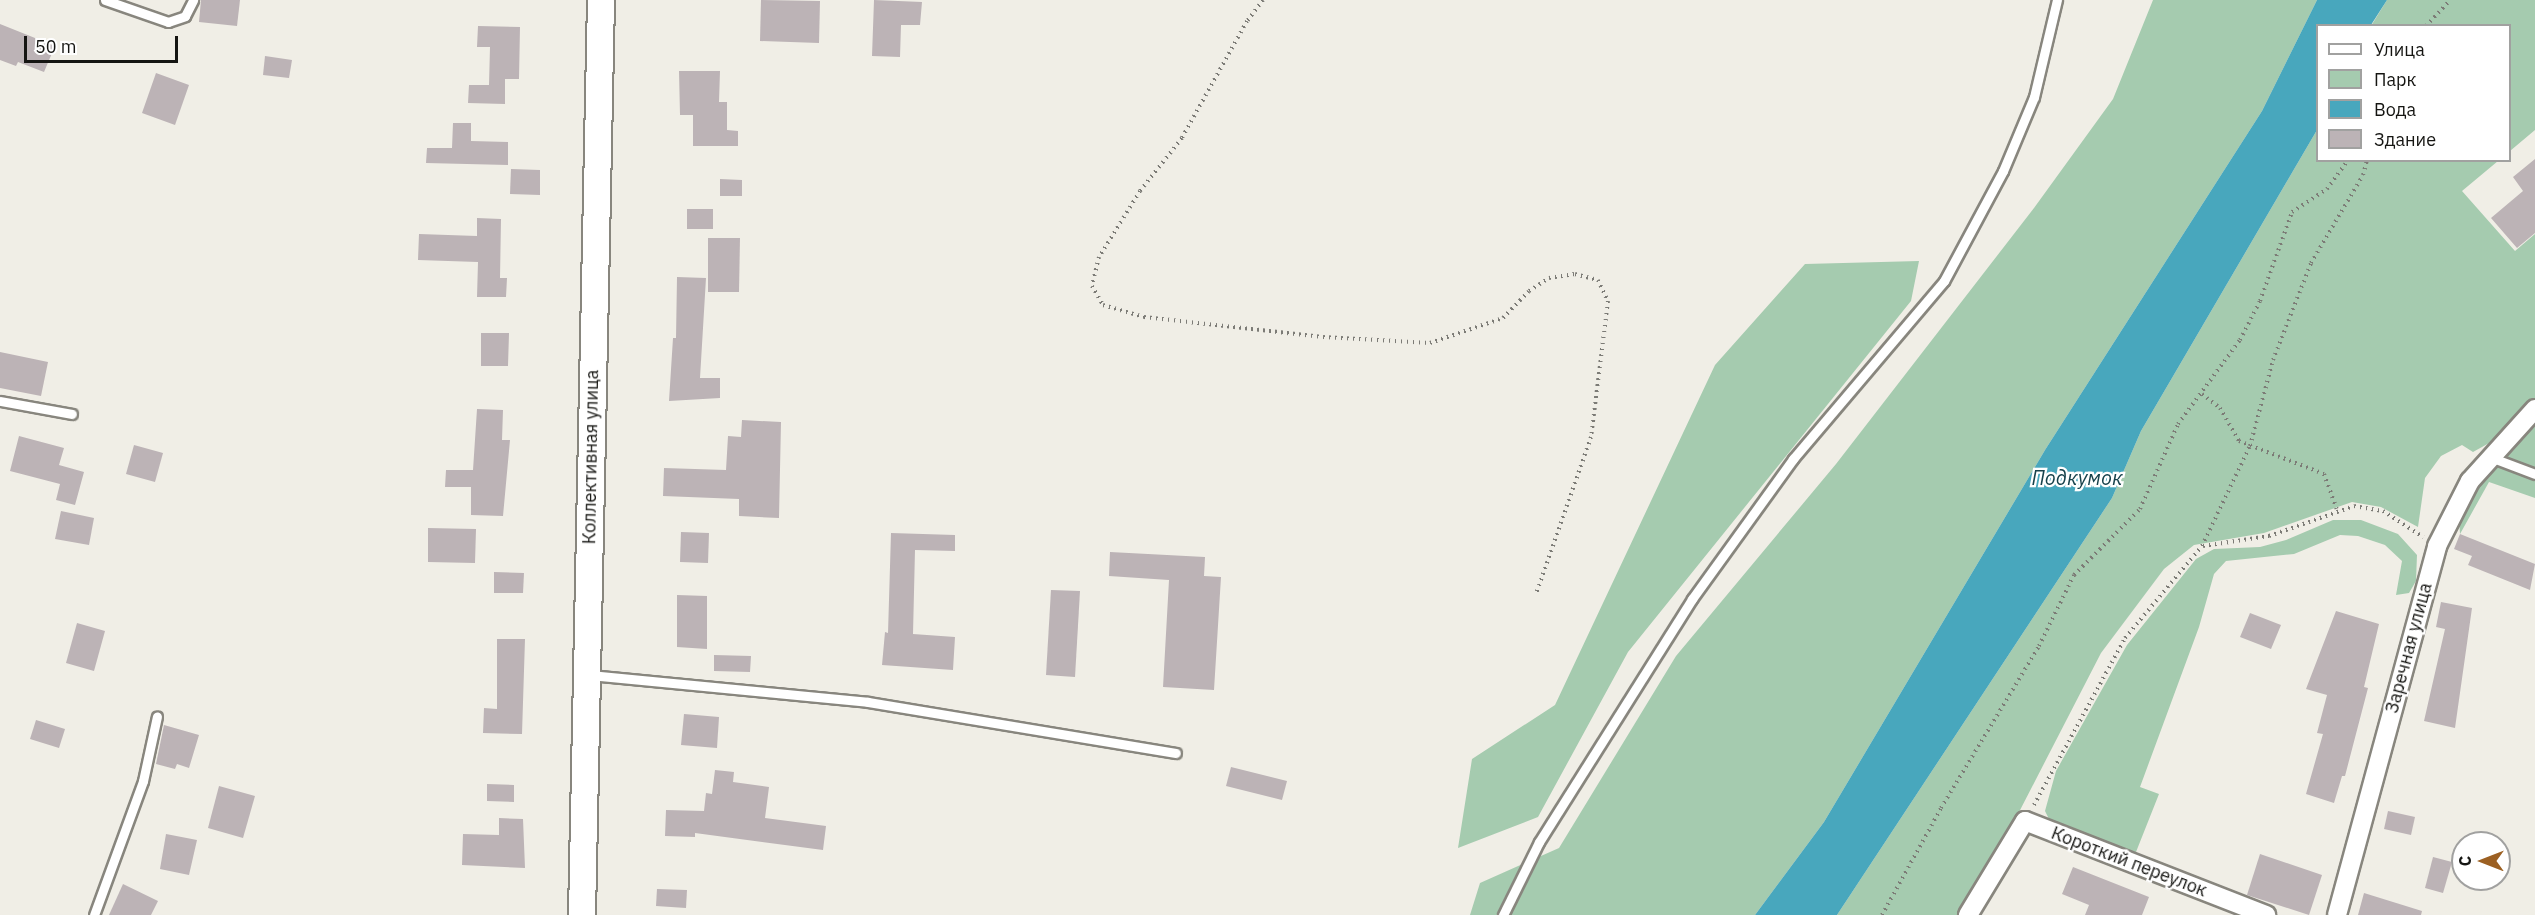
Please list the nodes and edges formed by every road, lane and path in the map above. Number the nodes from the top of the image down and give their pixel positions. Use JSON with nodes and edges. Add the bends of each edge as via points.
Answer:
{"nodes":[{"id":1,"x":105,"y":0,"type":"edge"},
{"id":2,"x":193,"y":0,"type":"edge"},
{"id":3,"x":601,"y":0,"type":"edge"},
{"id":4,"x":1263,"y":0,"type":"edge"},
{"id":5,"x":2058,"y":0,"type":"edge"},
{"id":6,"x":2450,"y":0,"type":"edge"},
{"id":7,"x":2428,"y":24,"type":"edge"},
{"id":8,"x":2347,"y":162,"type":"edge"},
{"id":9,"x":2366,"y":162,"type":"edge"},
{"id":10,"x":2202,"y":394,"type":"junction"},
{"id":11,"x":0,"y":400,"type":"edge"},
{"id":12,"x":2535,"y":409,"type":"edge"},
{"id":13,"x":72,"y":414,"type":"dead end"},
{"id":14,"x":2250,"y":446,"type":"junction"},
{"id":15,"x":2490,"y":457,"type":"junction"},
{"id":16,"x":2535,"y":474,"type":"edge"},
{"id":17,"x":2337,"y":509,"type":"junction"},
{"id":18,"x":2202,"y":546,"type":"junction"},
{"id":19,"x":2437,"y":546,"type":"junction"},
{"id":20,"x":1536,"y":594,"type":"dead end"},
{"id":21,"x":586,"y":675,"type":"junction"},
{"id":22,"x":157,"y":716,"type":"dead end"},
{"id":23,"x":1176,"y":753,"type":"dead end"},
{"id":24,"x":2025,"y":821,"type":"junction"},
{"id":25,"x":94,"y":915,"type":"edge"},
{"id":26,"x":582,"y":915,"type":"edge"},
{"id":27,"x":1503,"y":915,"type":"edge"},
{"id":28,"x":1882,"y":915,"type":"edge"},
{"id":29,"x":1968,"y":915,"type":"edge"},
{"id":30,"x":2266,"y":915,"type":"edge"},
{"id":31,"x":2337,"y":915,"type":"edge"}],
"edges":[{"from":1,"to":2,"type":"lane","via":[[168,22],[185,16]]},
{"from":3,"to":21,"type":"street","name":"Коллективная улица"},
{"from":4,"to":20,"type":"path","via":[[1247,21],[1182,138],[1140,191],[1099,257],[1092,286],[1103,305],[1144,317],[1323,337],[1430,343],[1503,318],[1529,291],[1550,278],[1575,274],[1598,280],[1608,301],[1591,437]]},
{"from":5,"to":27,"type":"lane","via":[[2029,108],[2003,171],[1944,281],[1793,459],[1692,599],[1539,842]]},
{"from":6,"to":7,"type":"path"},
{"from":8,"to":10,"type":"path","via":[[2327,189],[2292,212],[2260,301],[2241,340]]},
{"from":9,"to":14,"type":"path","via":[[2363,175],[2311,263],[2273,360]]},
{"from":10,"to":14,"type":"path","via":[[2220,408],[2240,441]]},
{"from":10,"to":28,"type":"path","via":[[2178,424],[2140,509],[2074,575],[2039,646]]},
{"from":11,"to":13,"type":"lane"},
{"from":12,"to":15,"type":"street","name":"Заречная улица"},
{"from":14,"to":17,"type":"path","via":[[2319,470],[2327,479]]},
{"from":14,"to":18,"type":"path"},
{"from":15,"to":16,"type":"lane"},
{"from":15,"to":19,"type":"street","name":"Заречная улица","via":[[2470,481]]},
{"from":17,"to":18,"type":"path","via":[[2269,536]]},
{"from":17,"to":19,"type":"path","via":[[2368,506],[2383,511]]},
{"from":18,"to":24,"type":"path","via":[[2125,638]]},
{"from":19,"to":31,"type":"street","name":"Заречная улица"},
{"from":21,"to":23,"type":"lane","via":[[868,702]]},
{"from":21,"to":26,"type":"street","name":"Коллективная улица"},
{"from":22,"to":25,"type":"lane","via":[[143,781]]},
{"from":24,"to":29,"type":"street"},
{"from":24,"to":30,"type":"street","name":"Короткий переулок"}]}
